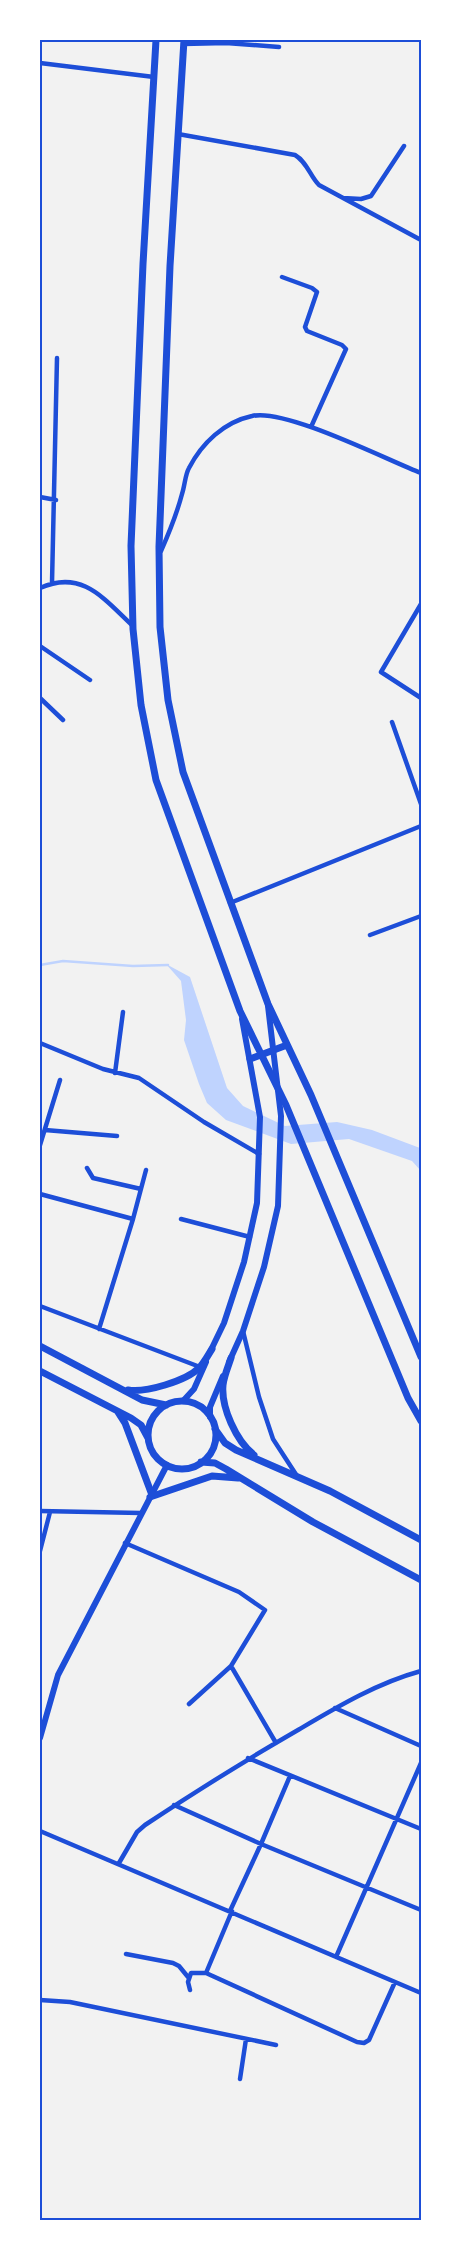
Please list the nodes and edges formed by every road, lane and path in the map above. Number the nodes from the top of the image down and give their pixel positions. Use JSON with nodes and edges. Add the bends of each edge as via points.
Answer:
{"nodes":[{"id":1,"x":156,"y":40,"type":"edge"},
{"id":2,"x":183,"y":42,"type":"edge"},
{"id":3,"x":280,"y":47,"type":"dead end"},
{"id":4,"x":40,"y":63,"type":"edge"},
{"id":5,"x":154,"y":77,"type":"junction"},
{"id":6,"x":178,"y":134,"type":"junction"},
{"id":7,"x":404,"y":146,"type":"dead end"},
{"id":8,"x":342,"y":198,"type":"junction"},
{"id":9,"x":421,"y":240,"type":"edge"},
{"id":10,"x":282,"y":277,"type":"dead end"},
{"id":11,"x":57,"y":358,"type":"dead end"},
{"id":12,"x":311,"y":427,"type":"junction"},
{"id":13,"x":421,"y":472,"type":"edge"},
{"id":14,"x":40,"y":497,"type":"edge"},
{"id":15,"x":56,"y":500,"type":"junction"},
{"id":16,"x":159,"y":554,"type":"junction"},
{"id":17,"x":52,"y":583,"type":"junction"},
{"id":18,"x":40,"y":588,"type":"edge"},
{"id":19,"x":421,"y":604,"type":"edge"},
{"id":20,"x":133,"y":626,"type":"junction"},
{"id":21,"x":40,"y":646,"type":"edge"},
{"id":22,"x":90,"y":680,"type":"dead end"},
{"id":23,"x":40,"y":698,"type":"edge"},
{"id":24,"x":421,"y":698,"type":"edge"},
{"id":25,"x":63,"y":720,"type":"dead end"},
{"id":26,"x":392,"y":722,"type":"dead end"},
{"id":27,"x":418,"y":788,"type":"edge"},
{"id":28,"x":421,"y":804,"type":"edge"},
{"id":29,"x":421,"y":826,"type":"edge"},
{"id":30,"x":230,"y":903,"type":"junction"},
{"id":31,"x":421,"y":916,"type":"edge"},
{"id":32,"x":370,"y":936,"type":"dead end"},
{"id":33,"x":268,"y":1004,"type":"junction"},
{"id":34,"x":240,"y":1011,"type":"junction"},
{"id":35,"x":123,"y":1012,"type":"dead end"},
{"id":36,"x":40,"y":1043,"type":"edge"},
{"id":37,"x":287,"y":1046,"type":"junction"},
{"id":38,"x":273,"y":1051,"type":"junction"},
{"id":39,"x":262,"y":1056,"type":"junction"},
{"id":40,"x":250,"y":1059,"type":"junction"},
{"id":41,"x":115,"y":1073,"type":"junction"},
{"id":42,"x":60,"y":1080,"type":"dead end"},
{"id":43,"x":278,"y":1090,"type":"junction"},
{"id":44,"x":45,"y":1130,"type":"junction"},
{"id":45,"x":117,"y":1136,"type":"dead end"},
{"id":46,"x":40,"y":1144,"type":"edge"},
{"id":47,"x":259,"y":1154,"type":"junction"},
{"id":48,"x":87,"y":1168,"type":"dead end"},
{"id":49,"x":146,"y":1170,"type":"dead end"},
{"id":50,"x":141,"y":1190,"type":"junction"},
{"id":51,"x":40,"y":1194,"type":"edge"},
{"id":52,"x":133,"y":1219,"type":"junction"},
{"id":53,"x":181,"y":1219,"type":"dead end"},
{"id":54,"x":250,"y":1237,"type":"junction"},
{"id":55,"x":40,"y":1306,"type":"edge"},
{"id":56,"x":99,"y":1329,"type":"junction"},
{"id":57,"x":243,"y":1332,"type":"junction"},
{"id":58,"x":40,"y":1346,"type":"edge"},
{"id":59,"x":212,"y":1349,"type":"junction"},
{"id":60,"x":421,"y":1357,"type":"edge"},
{"id":61,"x":231,"y":1358,"type":"junction"},
{"id":62,"x":200,"y":1366,"type":"junction"},
{"id":63,"x":40,"y":1370,"type":"edge"},
{"id":64,"x":122,"y":1389,"type":"junction"},
{"id":65,"x":183,"y":1401,"type":"junction"},
{"id":66,"x":166,"y":1405,"type":"junction"},
{"id":67,"x":114,"y":1408,"type":"junction"},
{"id":68,"x":210,"y":1416,"type":"junction"},
{"id":69,"x":421,"y":1421,"type":"edge"},
{"id":70,"x":215,"y":1429,"type":"junction"},
{"id":71,"x":148,"y":1438,"type":"junction"},
{"id":72,"x":201,"y":1462,"type":"junction"},
{"id":73,"x":269,"y":1464,"type":"junction"},
{"id":74,"x":167,"y":1465,"type":"junction"},
{"id":75,"x":297,"y":1477,"type":"junction"},
{"id":76,"x":242,"y":1479,"type":"junction"},
{"id":77,"x":151,"y":1496,"type":"junction"},
{"id":78,"x":40,"y":1512,"type":"edge"},
{"id":79,"x":50,"y":1512,"type":"junction"},
{"id":80,"x":141,"y":1513,"type":"junction"},
{"id":81,"x":421,"y":1540,"type":"edge"},
{"id":82,"x":125,"y":1543,"type":"junction"},
{"id":83,"x":40,"y":1550,"type":"edge"},
{"id":84,"x":421,"y":1580,"type":"edge"},
{"id":85,"x":230,"y":1666,"type":"junction"},
{"id":86,"x":421,"y":1671,"type":"edge"},
{"id":87,"x":189,"y":1704,"type":"dead end"},
{"id":88,"x":335,"y":1708,"type":"junction"},
{"id":89,"x":40,"y":1738,"type":"edge"},
{"id":90,"x":276,"y":1743,"type":"junction"},
{"id":91,"x":421,"y":1746,"type":"edge"},
{"id":92,"x":248,"y":1758,"type":"junction"},
{"id":93,"x":421,"y":1763,"type":"edge"},
{"id":94,"x":290,"y":1776,"type":"junction"},
{"id":95,"x":174,"y":1806,"type":"junction"},
{"id":96,"x":396,"y":1819,"type":"junction"},
{"id":97,"x":421,"y":1829,"type":"edge"},
{"id":98,"x":40,"y":1831,"type":"edge"},
{"id":99,"x":261,"y":1844,"type":"junction"},
{"id":100,"x":118,"y":1863,"type":"junction"},
{"id":101,"x":367,"y":1888,"type":"junction"},
{"id":102,"x":421,"y":1910,"type":"edge"},
{"id":103,"x":231,"y":1911,"type":"junction"},
{"id":104,"x":126,"y":1954,"type":"dead end"},
{"id":105,"x":336,"y":1957,"type":"junction"},
{"id":106,"x":206,"y":1973,"type":"junction"},
{"id":107,"x":188,"y":1977,"type":"junction"},
{"id":108,"x":395,"y":1982,"type":"junction"},
{"id":109,"x":190,"y":1990,"type":"dead end"},
{"id":110,"x":421,"y":1993,"type":"edge"},
{"id":111,"x":40,"y":2000,"type":"edge"},
{"id":112,"x":246,"y":2039,"type":"junction"},
{"id":113,"x":276,"y":2046,"type":"dead end"},
{"id":114,"x":240,"y":2079,"type":"dead end"}],
"edges":[{"from":1,"to":5,"type":"highway"},
{"from":2,"to":3,"type":"street"},
{"from":2,"to":6,"type":"highway"},
{"from":4,"to":5,"type":"street"},
{"from":5,"to":20,"type":"highway","via":[[131,546]]},
{"from":6,"to":8,"type":"street","via":[[295,155],[316,182]]},
{"from":6,"to":16,"type":"highway"},
{"from":7,"to":8,"type":"street","via":[[371,196]]},
{"from":8,"to":9,"type":"street"},
{"from":10,"to":12,"type":"street","via":[[317,292],[305,327],[308,331],[346,349]]},
{"from":11,"to":15,"type":"street"},
{"from":12,"to":13,"type":"street"},
{"from":12,"to":16,"type":"street","via":[[253,415],[216,433],[188,469],[182,495]]},
{"from":14,"to":15,"type":"street"},
{"from":15,"to":17,"type":"street"},
{"from":16,"to":30,"type":"highway","via":[[160,627],[168,700],[183,772]]},
{"from":17,"to":18,"type":"street"},
{"from":17,"to":20,"type":"street","via":[[74,582],[86,586],[104,598]]},
{"from":19,"to":24,"type":"street","via":[[381,672]]},
{"from":20,"to":34,"type":"highway","via":[[140,705],[156,780]]},
{"from":21,"to":22,"type":"street"},
{"from":23,"to":25,"type":"street"},
{"from":26,"to":27,"type":"street"},
{"from":27,"to":28,"type":"street"},
{"from":29,"to":30,"type":"street"},
{"from":30,"to":33,"type":"highway"},
{"from":31,"to":32,"type":"street"},
{"from":33,"to":37,"type":"highway"},
{"from":33,"to":38,"type":"main road"},
{"from":34,"to":39,"type":"highway"},
{"from":34,"to":40,"type":"main road"},
{"from":35,"to":41,"type":"street"},
{"from":36,"to":41,"type":"street"},
{"from":37,"to":38,"type":"highway"},
{"from":37,"to":60,"type":"highway","via":[[311,1095]]},
{"from":38,"to":39,"type":"highway"},
{"from":38,"to":43,"type":"main road"},
{"from":39,"to":40,"type":"highway"},
{"from":39,"to":43,"type":"highway"},
{"from":40,"to":47,"type":"main road","via":[[260,1117]]},
{"from":41,"to":47,"type":"street","via":[[142,1080]]},
{"from":42,"to":44,"type":"street"},
{"from":43,"to":57,"type":"main road","via":[[281,1116],[278,1206],[264,1267]]},
{"from":43,"to":69,"type":"highway","via":[[408,1398]]},
{"from":44,"to":45,"type":"street"},
{"from":44,"to":46,"type":"street"},
{"from":47,"to":54,"type":"main road","via":[[257,1203]]},
{"from":48,"to":50,"type":"street","via":[[94,1178]]},
{"from":49,"to":50,"type":"street"},
{"from":50,"to":52,"type":"street"},
{"from":51,"to":52,"type":"street"},
{"from":52,"to":56,"type":"street"},
{"from":53,"to":54,"type":"street"},
{"from":54,"to":59,"type":"main road","via":[[224,1323]]},
{"from":55,"to":56,"type":"street"},
{"from":56,"to":62,"type":"street"},
{"from":57,"to":61,"type":"main road"},
{"from":57,"to":75,"type":"street","via":[[273,1439]]},
{"from":58,"to":64,"type":"highway"},
{"from":59,"to":62,"type":"highway"},
{"from":59,"to":65,"type":"main road","via":[[194,1389]]},
{"from":61,"to":68,"type":"main road","via":[[213,1397]]},
{"from":61,"to":73,"type":"highway","via":[[223,1387],[232,1424],[247,1449]]},
{"from":62,"to":64,"type":"highway","via":[[191,1374],[149,1390]]},
{"from":63,"to":67,"type":"highway"},
{"from":64,"to":66,"type":"highway","via":[[142,1400]]},
{"from":65,"to":66,"type":"highway"},
{"from":65,"to":68,"type":"highway","via":[[199,1406]]},
{"from":66,"to":71,"type":"highway","via":[[154,1416]]},
{"from":67,"to":71,"type":"highway","via":[[141,1425]]},
{"from":67,"to":77,"type":"highway","via":[[125,1423]]},
{"from":68,"to":70,"type":"highway"},
{"from":70,"to":72,"type":"highway","via":[[213,1448]]},
{"from":70,"to":73,"type":"highway","via":[[225,1443]]},
{"from":71,"to":74,"type":"highway","via":[[151,1449]]},
{"from":72,"to":74,"type":"highway","via":[[189,1468]]},
{"from":72,"to":76,"type":"highway","via":[[215,1463]]},
{"from":73,"to":75,"type":"highway"},
{"from":74,"to":77,"type":"main road"},
{"from":75,"to":81,"type":"highway"},
{"from":76,"to":77,"type":"highway","via":[[212,1476]]},
{"from":76,"to":84,"type":"highway","via":[[313,1522]]},
{"from":77,"to":80,"type":"main road"},
{"from":78,"to":79,"type":"street"},
{"from":79,"to":80,"type":"street"},
{"from":79,"to":83,"type":"street"},
{"from":80,"to":82,"type":"main road"},
{"from":82,"to":85,"type":"street","via":[[239,1592],[265,1610]]},
{"from":82,"to":89,"type":"main road","via":[[58,1675]]},
{"from":85,"to":87,"type":"street"},
{"from":85,"to":90,"type":"street"},
{"from":86,"to":88,"type":"street","via":[[394,1678]]},
{"from":88,"to":90,"type":"street"},
{"from":88,"to":91,"type":"street"},
{"from":90,"to":92,"type":"street"},
{"from":92,"to":94,"type":"street"},
{"from":92,"to":95,"type":"street"},
{"from":93,"to":96,"type":"street"},
{"from":94,"to":96,"type":"street"},
{"from":94,"to":99,"type":"street"},
{"from":95,"to":99,"type":"street"},
{"from":95,"to":100,"type":"street","via":[[137,1832]]},
{"from":96,"to":97,"type":"street"},
{"from":96,"to":101,"type":"street"},
{"from":98,"to":100,"type":"street"},
{"from":99,"to":101,"type":"street"},
{"from":99,"to":103,"type":"street"},
{"from":100,"to":103,"type":"street"},
{"from":101,"to":102,"type":"street"},
{"from":101,"to":105,"type":"street"},
{"from":103,"to":105,"type":"street"},
{"from":103,"to":106,"type":"street"},
{"from":104,"to":107,"type":"street","via":[[173,1963]]},
{"from":105,"to":108,"type":"street"},
{"from":106,"to":107,"type":"street","via":[[191,1973]]},
{"from":106,"to":108,"type":"street","via":[[364,2043],[369,2040]]},
{"from":107,"to":109,"type":"street"},
{"from":108,"to":110,"type":"street"},
{"from":111,"to":112,"type":"street","via":[[79,2004]]},
{"from":112,"to":113,"type":"street"},
{"from":112,"to":114,"type":"street"}]}
